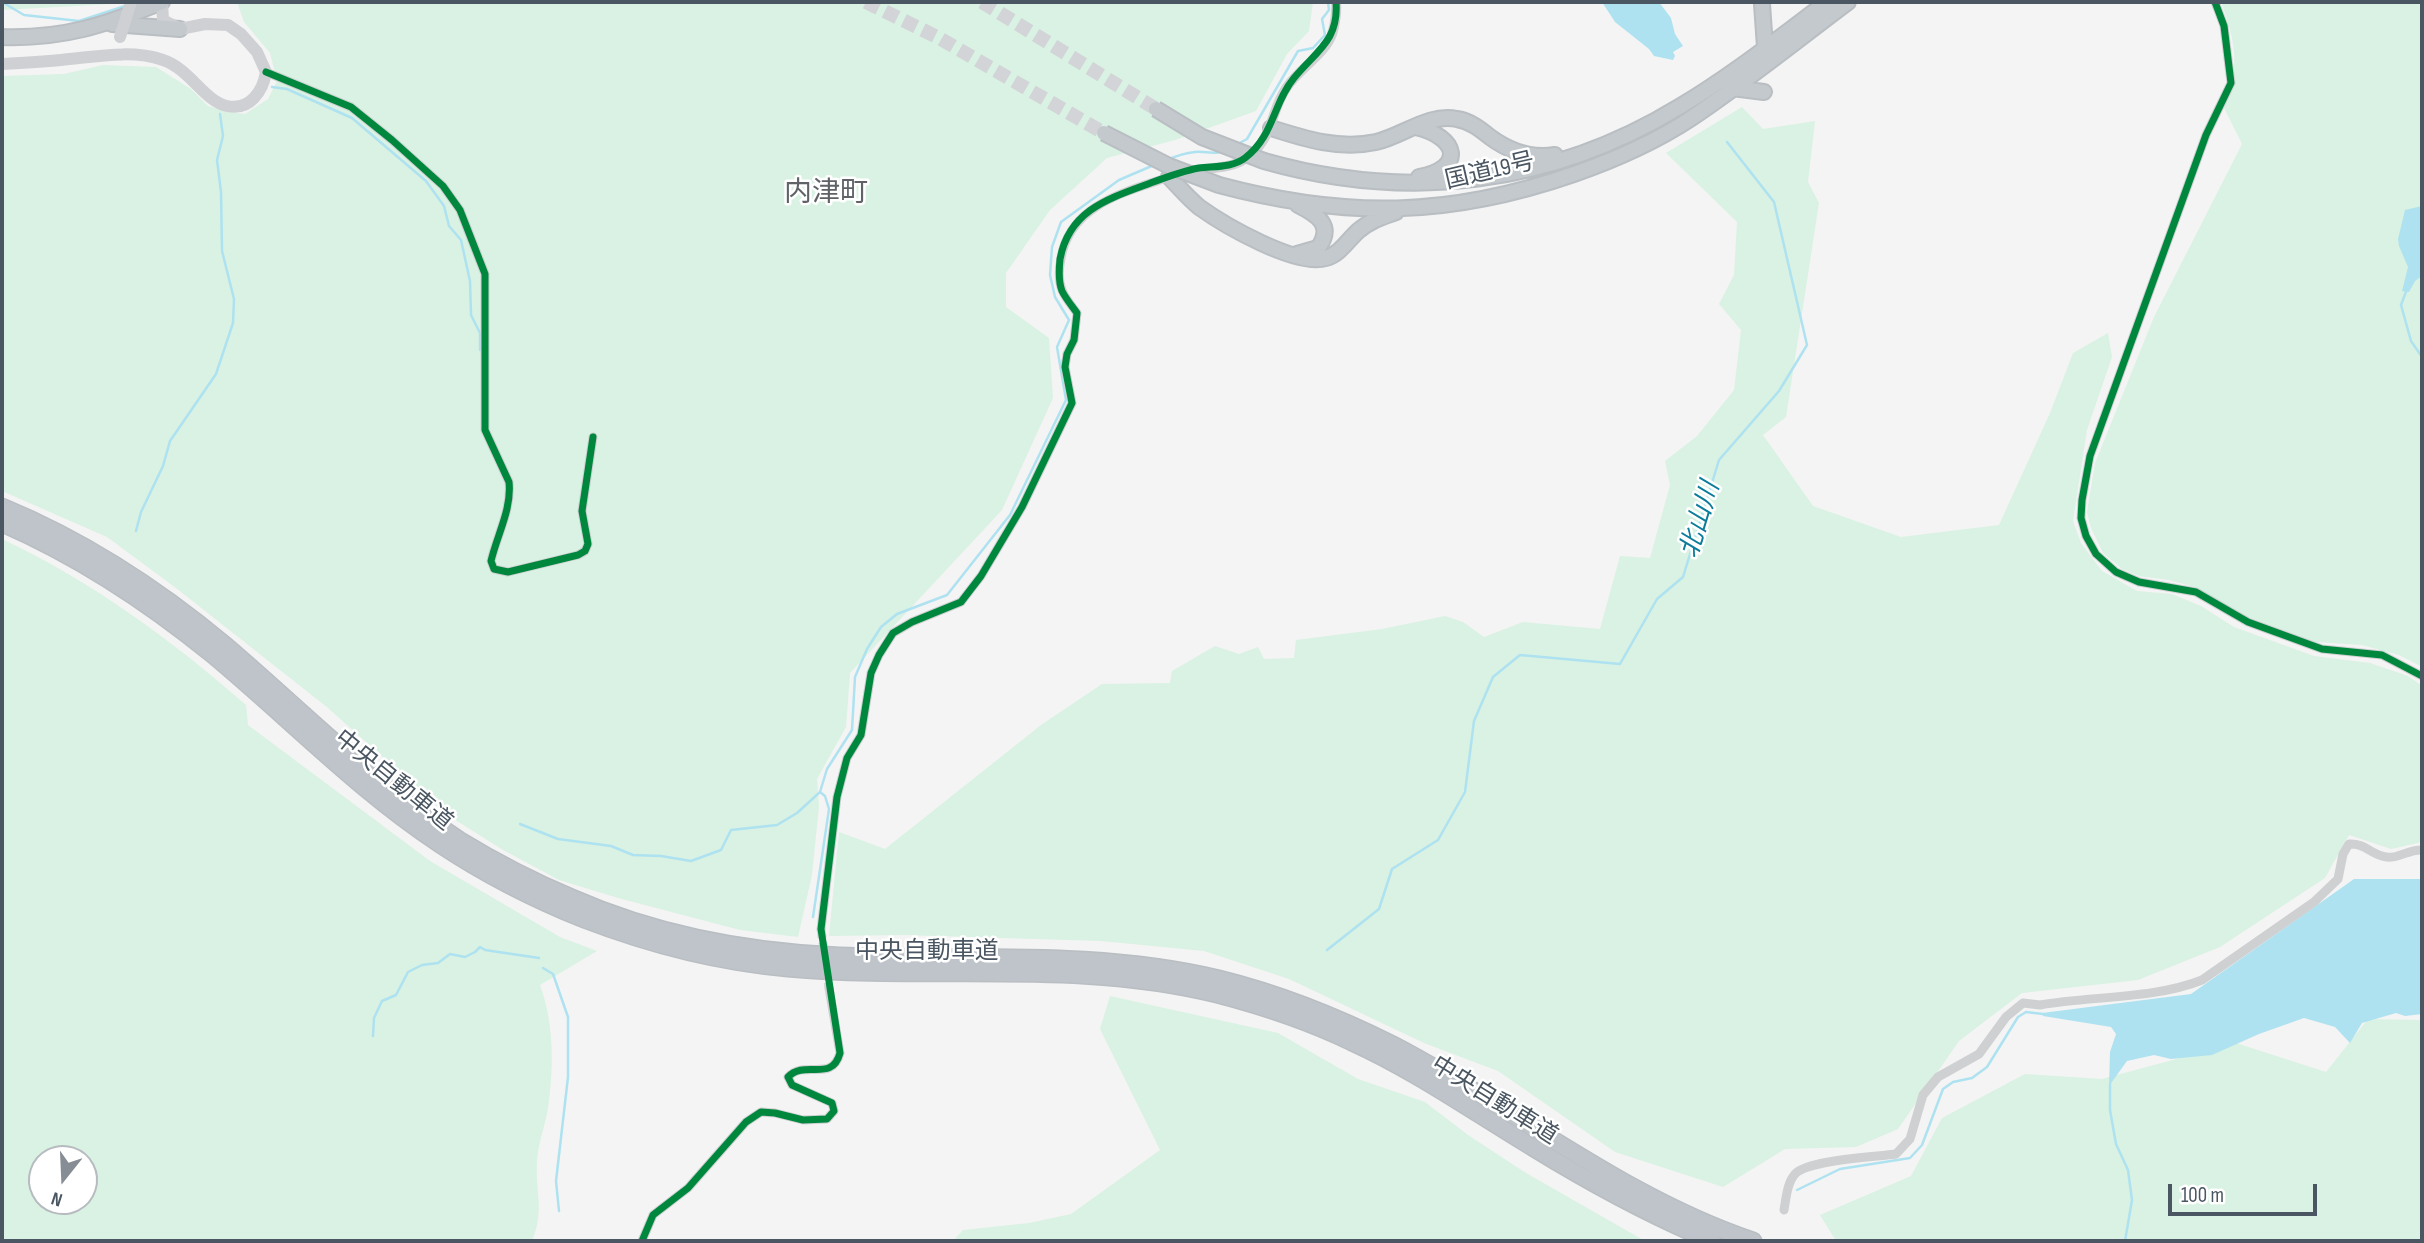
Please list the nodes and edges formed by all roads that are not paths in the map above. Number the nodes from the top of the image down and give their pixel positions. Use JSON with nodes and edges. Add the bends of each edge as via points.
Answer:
{"nodes":[{"id":1,"x":131,"y":2,"type":"edge"},
{"id":2,"x":162,"y":2,"type":"edge"},
{"id":3,"x":1336,"y":2,"type":"edge"},
{"id":4,"x":1827,"y":2,"type":"edge"},
{"id":5,"x":1848,"y":2,"type":"edge"},
{"id":6,"x":2215,"y":2,"type":"edge"},
{"id":7,"x":1762,"y":4,"type":"dead end"},
{"id":8,"x":108,"y":23,"type":"junction"},
{"id":9,"x":180,"y":29,"type":"junction"},
{"id":10,"x":2,"y":37,"type":"edge"},
{"id":11,"x":1765,"y":47,"type":"junction"},
{"id":12,"x":120,"y":54,"type":"junction"},
{"id":13,"x":2,"y":64,"type":"edge"},
{"id":14,"x":266,"y":72,"type":"junction"},
{"id":15,"x":1732,"y":88,"type":"junction"},
{"id":16,"x":1765,"y":92,"type":"dead end"},
{"id":17,"x":1156,"y":109,"type":"tunnel mouth"},
{"id":18,"x":1416,"y":127,"type":"junction"},
{"id":19,"x":1271,"y":128,"type":"junction"},
{"id":20,"x":1104,"y":133,"type":"tunnel mouth"},
{"id":21,"x":1595,"y":149,"type":"junction"},
{"id":22,"x":1169,"y":177,"type":"junction"},
{"id":23,"x":1394,"y":183,"type":"junction"},
{"id":24,"x":1292,"y":202,"type":"junction"},
{"id":25,"x":1402,"y":210,"type":"junction"},
{"id":26,"x":1293,"y":255,"type":"junction"},
{"id":27,"x":593,"y":437,"type":"dead end"},
{"id":28,"x":2,"y":507,"type":"edge"},
{"id":29,"x":2,"y":523,"type":"edge"},
{"id":30,"x":2422,"y":676,"type":"edge"},
{"id":31,"x":2422,"y":850,"type":"edge"},
{"id":32,"x":821,"y":929,"type":"tunnel mouth"},
{"id":33,"x":829,"y":988,"type":"tunnel mouth"},
{"id":34,"x":1784,"y":1210,"type":"dead end"},
{"id":35,"x":642,"y":1241,"type":"edge"},
{"id":36,"x":1712,"y":1241,"type":"edge"},
{"id":37,"x":1753,"y":1241,"type":"edge"}],
"edges":[{"from":1,"to":12,"type":"main road","bridge":true,"via":[[120,37]]},
{"from":2,"to":8,"type":"highway"},
{"from":2,"to":9,"type":"main road","via":[[163,20]]},
{"from":3,"to":19,"type":"street","via":[[1332,34],[1285,89]]},
{"from":4,"to":11,"type":"highway","name":"国道19号"},
{"from":5,"to":15,"type":"highway","name":"国道19号"},
{"from":6,"to":30,"type":"street","via":[[2224,26],[2231,83],[2206,135],[2090,456],[2081,500],[2086,536],[2096,554],[2116,572],[2139,582],[2196,592],[2248,622],[2322,649],[2382,655]]},
{"from":7,"to":11,"type":"highway"},
{"from":8,"to":9,"type":"highway"},
{"from":8,"to":10,"type":"highway","via":[[69,34]]},
{"from":9,"to":14,"type":"main road","via":[[228,25],[257,52]]},
{"from":11,"to":21,"type":"highway","name":"国道19号","via":[[1680,107]]},
{"from":12,"to":13,"type":"main road"},
{"from":12,"to":14,"type":"main road","via":[[161,59],[181,68],[210,98],[227,107],[244,105],[260,94]]},
{"from":14,"to":27,"type":"street","via":[[351,107],[443,186],[460,209],[485,274],[485,430],[510,491],[491,561],[494,569],[508,572],[585,551],[588,544],[582,511]]},
{"from":15,"to":16,"type":"highway"},
{"from":15,"to":25,"type":"highway","name":"国道19号","via":[[1688,120],[1597,166],[1482,201]]},
{"from":17,"to":23,"type":"highway","name":"国道19号","bridge":true,"via":[[1202,137],[1264,161],[1306,173]]},
{"from":18,"to":19,"type":"highway","via":[[1376,142],[1343,145]]},
{"from":18,"to":21,"type":"highway","via":[[1457,118],[1520,154],[1545,157]]},
{"from":18,"to":23,"type":"highway","via":[[1447,142],[1449,160],[1437,174]]},
{"from":19,"to":22,"type":"street","via":[[1243,160]]},
{"from":20,"to":24,"type":"highway","name":"国道19号","bridge":true,"via":[[1168,166],[1219,185]]},
{"from":21,"to":23,"type":"highway","name":"国道19号","via":[[1479,179]]},
{"from":22,"to":26,"type":"highway","via":[[1224,224]]},
{"from":22,"to":32,"type":"street","via":[[1097,205],[1083,215],[1063,247],[1058,271],[1062,290],[1077,313],[1066,367],[1072,403],[1022,507],[961,603],[893,633],[878,655],[861,734],[847,758],[837,797]]},
{"from":24,"to":25,"type":"highway","name":"国道19号"},
{"from":24,"to":26,"type":"highway","via":[[1317,215],[1325,236],[1318,248]]},
{"from":25,"to":26,"type":"highway","via":[[1359,230],[1325,259]]},
{"from":28,"to":37,"type":"highway","name":"中央自動車道","via":[[90,552],[178,608],[408,803],[492,859],[571,898],[667,931],[736,946],[839,956],[1103,960],[1179,970],[1273,994],[1397,1047],[1621,1183]]},
{"from":29,"to":36,"type":"highway","name":"中央自動車道","via":[[93,570],[168,620],[402,817],[440,845],[529,896],[587,920],[703,955],[778,967],[1058,972],[1137,979],[1218,994],[1363,1047],[1591,1182]]},
{"from":31,"to":34,"type":"street","via":[[2393,858],[2359,843],[2349,844],[2338,879],[2314,902],[2188,986],[2040,1005],[2023,1003],[2006,1017],[1979,1054],[1938,1077],[1923,1095],[1910,1139],[1896,1154],[1810,1165],[1796,1172],[1790,1182]]},
{"from":33,"to":35,"type":"street","via":[[840,1054],[837,1062],[822,1070],[794,1071],[788,1077],[799,1089],[832,1103],[834,1111],[827,1119],[803,1121],[761,1112],[746,1122],[688,1188],[653,1215]]}]}
